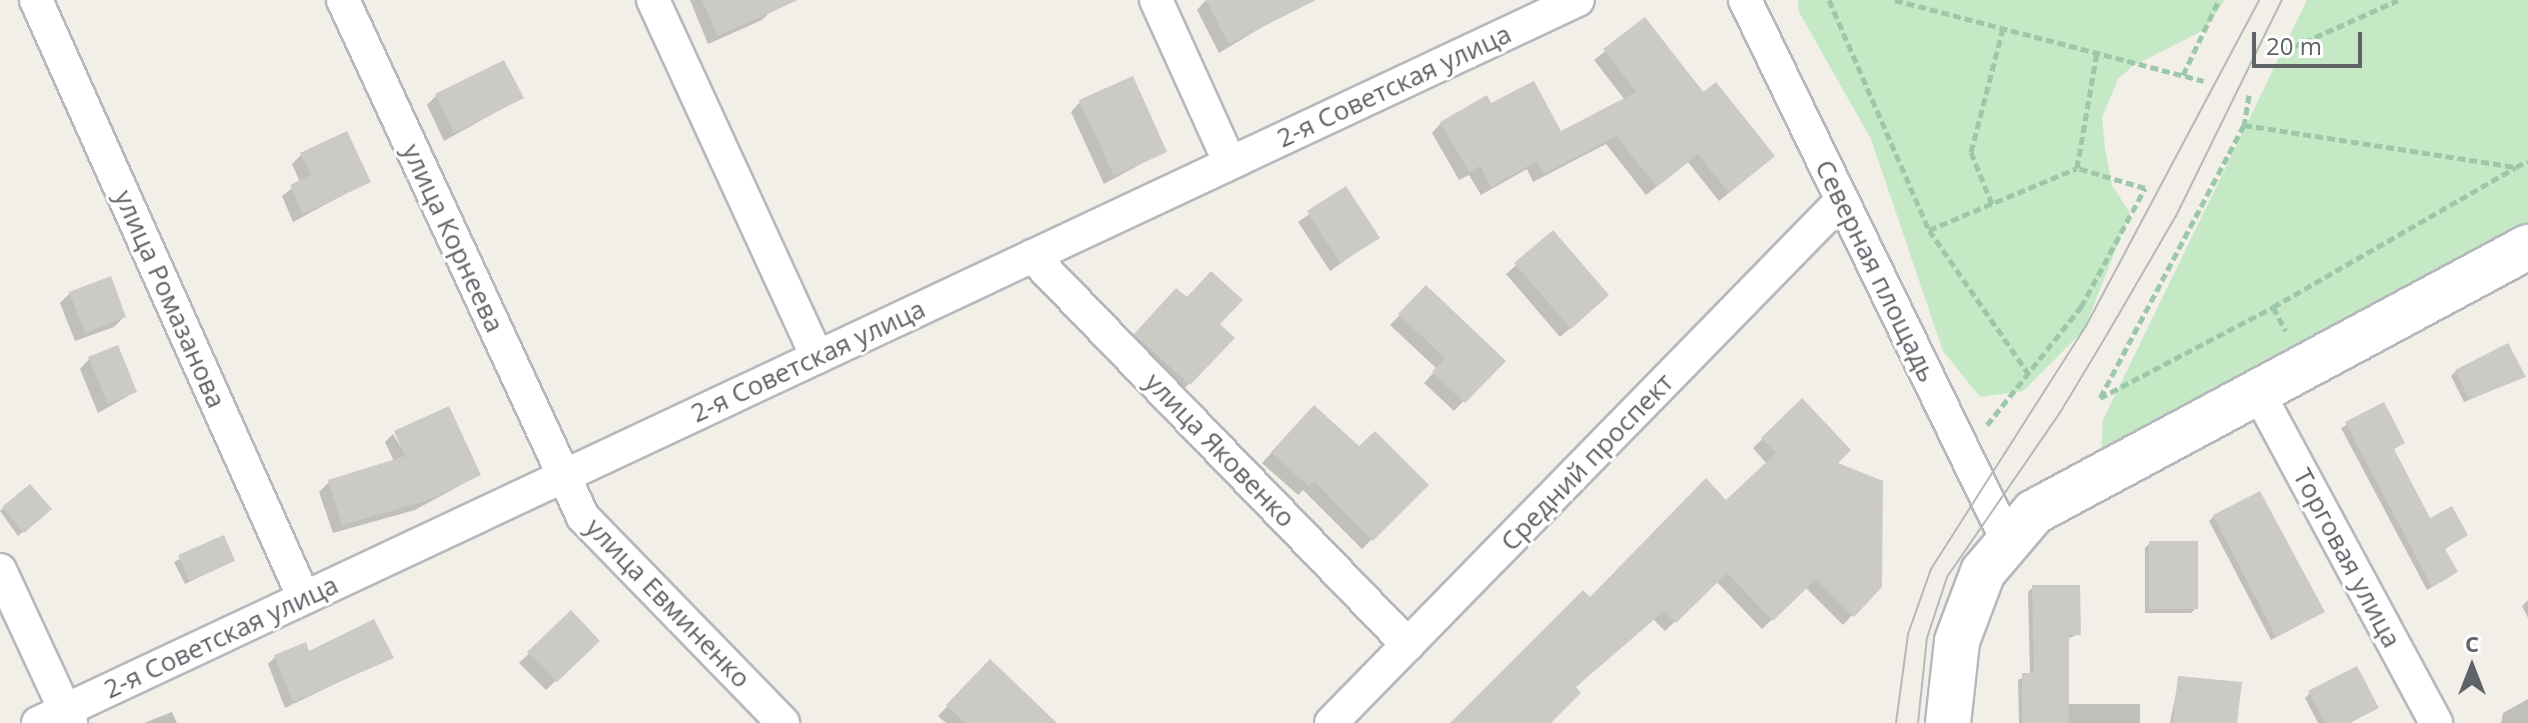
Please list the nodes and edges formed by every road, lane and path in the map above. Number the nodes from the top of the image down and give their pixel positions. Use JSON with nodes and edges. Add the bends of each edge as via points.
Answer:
{"nodes":[{"id":1,"x":36,"y":0,"type":"edge"},
{"id":2,"x":343,"y":0,"type":"edge"},
{"id":3,"x":653,"y":0,"type":"edge"},
{"id":4,"x":1156,"y":0,"type":"edge"},
{"id":5,"x":1578,"y":0,"type":"edge"},
{"id":6,"x":1745,"y":0,"type":"edge"},
{"id":7,"x":1829,"y":0,"type":"edge"},
{"id":8,"x":1895,"y":0,"type":"edge"},
{"id":9,"x":2219,"y":0,"type":"edge"},
{"id":10,"x":2398,"y":0,"type":"edge"},
{"id":11,"x":2003,"y":28,"type":"junction"},
{"id":12,"x":2097,"y":52,"type":"junction"},
{"id":13,"x":2282,"y":52,"type":"dead end"},
{"id":14,"x":2183,"y":75,"type":"junction"},
{"id":15,"x":2204,"y":81,"type":"dead end"},
{"id":16,"x":2249,"y":95,"type":"dead end"},
{"id":17,"x":2244,"y":125,"type":"junction"},
{"id":18,"x":2528,"y":161,"type":"edge"},
{"id":19,"x":1230,"y":163,"type":"junction"},
{"id":20,"x":2516,"y":167,"type":"junction"},
{"id":21,"x":2077,"y":168,"type":"junction"},
{"id":22,"x":1842,"y":200,"type":"junction"},
{"id":23,"x":1992,"y":204,"type":"junction"},
{"id":24,"x":1929,"y":230,"type":"junction"},
{"id":25,"x":2528,"y":247,"type":"edge"},
{"id":26,"x":1032,"y":256,"type":"junction"},
{"id":27,"x":817,"y":357,"type":"junction"},
{"id":28,"x":2028,"y":373,"type":"junction"},
{"id":29,"x":2258,"y":392,"type":"junction"},
{"id":30,"x":1965,"y":452,"type":"junction"},
{"id":31,"x":562,"y":477,"type":"junction"},
{"id":32,"x":2008,"y":542,"type":"junction"},
{"id":33,"x":0,"y":570,"type":"edge"},
{"id":34,"x":304,"y":598,"type":"junction"},
{"id":35,"x":1408,"y":645,"type":"junction"},
{"id":36,"x":1949,"y":712,"type":"edge"},
{"id":37,"x":58,"y":719,"type":"edge"},
{"id":38,"x":783,"y":723,"type":"edge"},
{"id":39,"x":1331,"y":723,"type":"edge"},
{"id":40,"x":2436,"y":723,"type":"edge"}],
"edges":[{"from":1,"to":34,"type":"street","name":"улица Ромазанова"},
{"from":2,"to":31,"type":"street","name":"улица Корнеева"},
{"from":3,"to":27,"type":"street"},
{"from":4,"to":19,"type":"street"},
{"from":5,"to":19,"type":"street","name":"2-я Советская улица"},
{"from":6,"to":22,"type":"street","name":"Северная площадь"},
{"from":7,"to":24,"type":"path"},
{"from":8,"to":11,"type":"path"},
{"from":9,"to":14,"type":"path"},
{"from":10,"to":13,"type":"path"},
{"from":11,"to":12,"type":"path"},
{"from":11,"to":23,"type":"path","via":[[1971,152]]},
{"from":12,"to":14,"type":"path"},
{"from":12,"to":21,"type":"path"},
{"from":14,"to":15,"type":"path"},
{"from":16,"to":17,"type":"path"},
{"from":17,"to":20,"type":"path"},
{"from":17,"to":20,"type":"path","via":[[2100,398],[2273,307]]},
{"from":18,"to":20,"type":"path"},
{"from":19,"to":26,"type":"street","name":"2-я Советская улица"},
{"from":21,"to":23,"type":"path"},
{"from":21,"to":28,"type":"path","via":[[2145,188],[2081,307]]},
{"from":22,"to":30,"type":"street","name":"Северная площадь"},
{"from":22,"to":35,"type":"street","name":"Средний проспект"},
{"from":23,"to":24,"type":"path"},
{"from":24,"to":28,"type":"path"},
{"from":25,"to":29,"type":"main road"},
{"from":26,"to":27,"type":"street","name":"2-я Советская улица"},
{"from":26,"to":35,"type":"street","name":"улица Яковенко"},
{"from":27,"to":31,"type":"street","name":"2-я Советская улица"},
{"from":28,"to":30,"type":"path"},
{"from":29,"to":32,"type":"main road","via":[[2034,512]]},
{"from":29,"to":40,"type":"street","name":"Торговая улица"},
{"from":30,"to":32,"type":"street","name":"Северная площадь"},
{"from":31,"to":34,"type":"street","name":"2-я Советская улица"},
{"from":31,"to":38,"type":"street","name":"улица Евминенко","via":[[583,517]]},
{"from":32,"to":36,"type":"main road","via":[[1983,572],[1957,641]]},
{"from":33,"to":37,"type":"street"},
{"from":34,"to":37,"type":"street","name":"2-я Советская улица"},
{"from":35,"to":39,"type":"street","name":"Средний проспект"}]}
